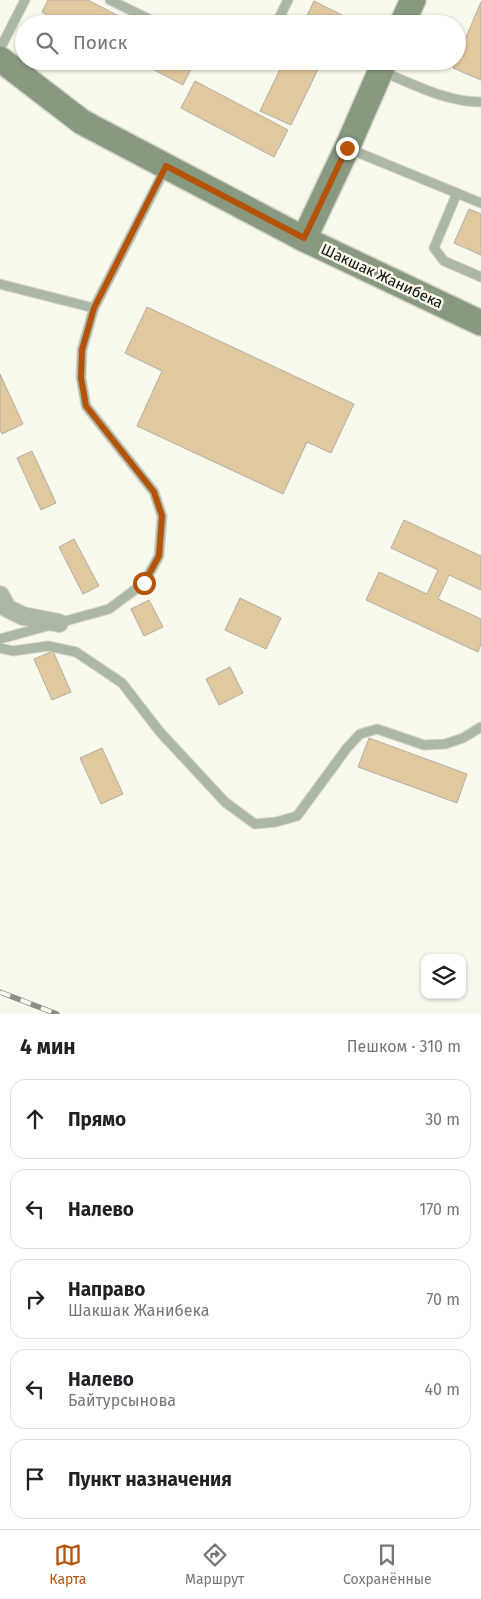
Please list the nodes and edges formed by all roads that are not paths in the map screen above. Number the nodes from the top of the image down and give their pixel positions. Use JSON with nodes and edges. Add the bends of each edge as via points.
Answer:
{"nodes":[{"id":1,"x":26,"y":0,"type":"edge"},
{"id":2,"x":110,"y":0,"type":"edge"},
{"id":3,"x":288,"y":0,"type":"edge"},
{"id":4,"x":413,"y":0,"type":"edge"},
{"id":5,"x":18,"y":15,"type":"edge"},
{"id":6,"x":141,"y":15,"type":"edge"},
{"id":7,"x":280,"y":15,"type":"edge"},
{"id":8,"x":406,"y":15,"type":"edge"},
{"id":9,"x":15,"y":21,"type":"edge"},
{"id":10,"x":0,"y":49,"type":"edge"},
{"id":11,"x":0,"y":59,"type":"edge"},
{"id":12,"x":381,"y":70,"type":"edge"},
{"id":13,"x":391,"y":70,"type":"edge"},
{"id":14,"x":481,"y":102,"type":"edge"},
{"id":15,"x":347,"y":148,"type":"junction"},
{"id":16,"x":166,"y":166,"type":"junction"},
{"id":17,"x":457,"y":193,"type":"junction"},
{"id":18,"x":481,"y":203,"type":"edge"},
{"id":19,"x":304,"y":238,"type":"junction"},
{"id":20,"x":481,"y":277,"type":"edge"},
{"id":21,"x":0,"y":284,"type":"edge"},
{"id":22,"x":94,"y":308,"type":"junction"},
{"id":23,"x":481,"y":323,"type":"edge"},
{"id":24,"x":0,"y":595,"type":"edge"},
{"id":25,"x":59,"y":623,"type":"junction"},
{"id":26,"x":0,"y":639,"type":"edge"},
{"id":27,"x":0,"y":648,"type":"edge"},
{"id":28,"x":481,"y":727,"type":"edge"}],
"edges":[{"from":1,"to":5,"type":"lane"},
{"from":2,"to":6,"type":"lane"},
{"from":3,"to":7,"type":"lane"},
{"from":4,"to":8,"type":"main road"},
{"from":9,"to":10,"type":"lane"},
{"from":11,"to":16,"type":"main road","name":"Шакшак Жанибека","via":[[82,122]]},
{"from":12,"to":15,"type":"main road"},
{"from":13,"to":14,"type":"lane","via":[[446,98]]},
{"from":15,"to":17,"type":"lane"},
{"from":15,"to":19,"type":"main road"},
{"from":16,"to":19,"type":"main road","name":"Шакшак Жанибека"},
{"from":16,"to":22,"type":"lane"},
{"from":17,"to":18,"type":"lane"},
{"from":17,"to":20,"type":"lane","via":[[434,248],[444,261]]},
{"from":19,"to":23,"type":"main road","name":"Шакшак Жанибека"},
{"from":21,"to":22,"type":"lane"},
{"from":22,"to":25,"type":"lane","via":[[82,350],[81,378],[86,406],[154,492],[162,516],[159,556],[144,583],[109,609]]},
{"from":24,"to":25,"type":"street","via":[[8,608],[23,616]]},
{"from":25,"to":26,"type":"lane"},
{"from":27,"to":28,"type":"lane","via":[[13,651],[48,646],[76,652],[122,683],[160,732],[225,802],[255,824],[297,816],[360,734],[377,729],[424,745],[445,744]]}]}
